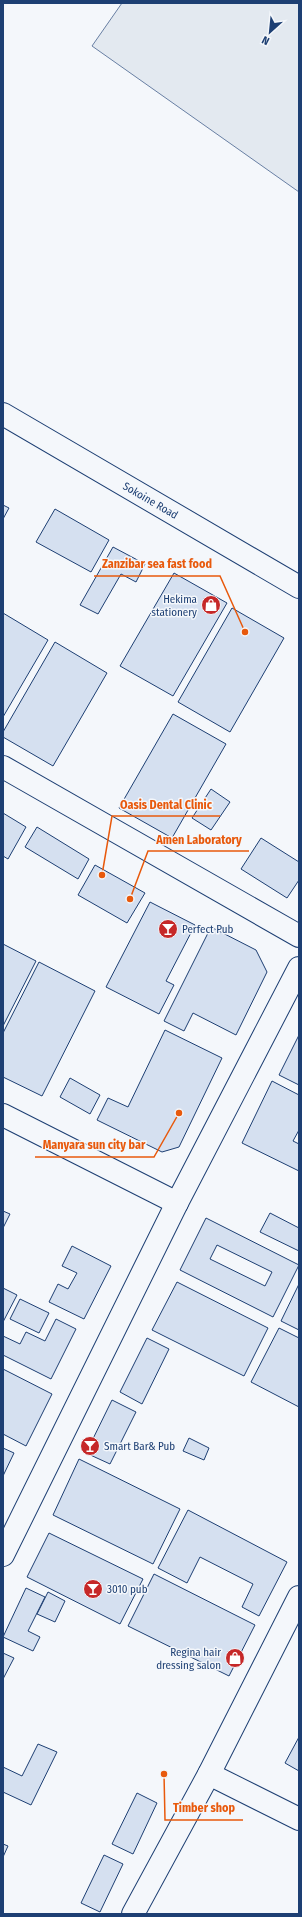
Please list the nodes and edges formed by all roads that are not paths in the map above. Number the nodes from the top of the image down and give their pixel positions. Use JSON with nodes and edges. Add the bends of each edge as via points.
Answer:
{"nodes":[{"id":1,"x":3,"y":414,"type":"edge"},
{"id":2,"x":299,"y":587,"type":"edge"},
{"id":3,"x":3,"y":767,"type":"edge"},
{"id":4,"x":299,"y":936,"type":"edge"},
{"id":5,"x":299,"y":968,"type":"edge"},
{"id":6,"x":3,"y":1115,"type":"edge"},
{"id":7,"x":177,"y":1203,"type":"junction"},
{"id":8,"x":3,"y":1554,"type":"edge"},
{"id":9,"x":299,"y":1597,"type":"edge"},
{"id":10,"x":208,"y":1774,"type":"junction"},
{"id":11,"x":299,"y":1819,"type":"edge"},
{"id":12,"x":133,"y":1914,"type":"edge"}],
"edges":[{"from":1,"to":2,"type":"street","name":"Sokoine Road"},
{"from":3,"to":4,"type":"street"},
{"from":5,"to":7,"type":"street"},
{"from":6,"to":7,"type":"street"},
{"from":7,"to":8,"type":"street"},
{"from":9,"to":10,"type":"street"},
{"from":10,"to":11,"type":"street"},
{"from":10,"to":12,"type":"street"}]}
